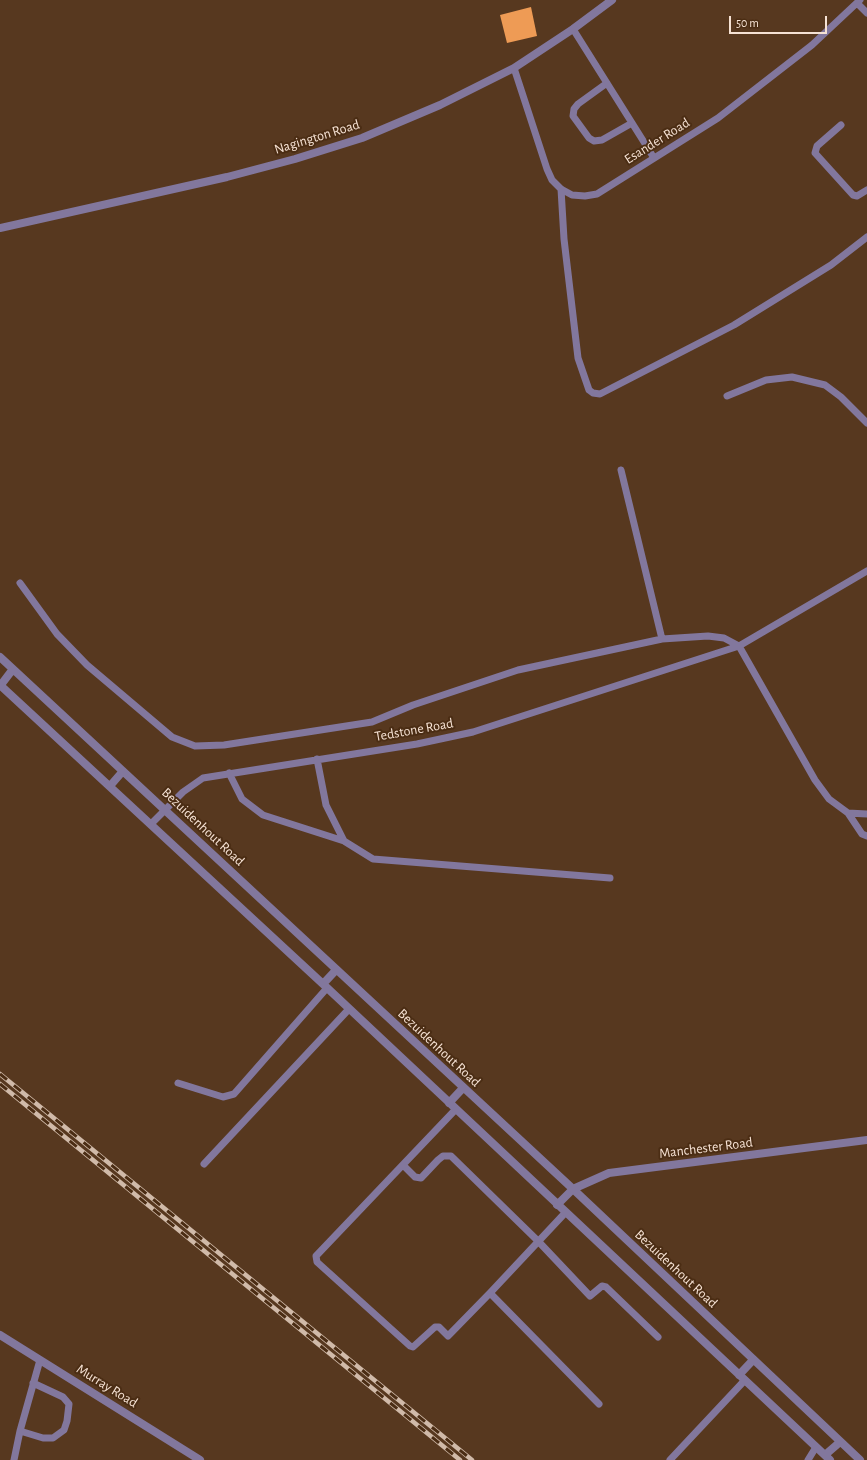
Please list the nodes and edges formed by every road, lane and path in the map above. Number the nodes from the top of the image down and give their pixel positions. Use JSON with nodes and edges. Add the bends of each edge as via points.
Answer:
{"nodes":[{"id":1,"x":612,"y":0,"type":"edge"},
{"id":2,"x":858,"y":2,"type":"edge"},
{"id":3,"x":867,"y":13,"type":"edge"},
{"id":4,"x":573,"y":30,"type":"junction"},
{"id":5,"x":514,"y":68,"type":"junction"},
{"id":6,"x":607,"y":83,"type":"junction"},
{"id":7,"x":632,"y":122,"type":"junction"},
{"id":8,"x":841,"y":125,"type":"dead end"},
{"id":9,"x":654,"y":158,"type":"junction"},
{"id":10,"x":561,"y":189,"type":"junction"},
{"id":11,"x":867,"y":190,"type":"edge"},
{"id":12,"x":0,"y":228,"type":"edge"},
{"id":13,"x":867,"y":237,"type":"edge"},
{"id":14,"x":726,"y":396,"type":"dead end"},
{"id":15,"x":867,"y":423,"type":"edge"},
{"id":16,"x":621,"y":470,"type":"dead end"},
{"id":17,"x":867,"y":571,"type":"edge"},
{"id":18,"x":20,"y":583,"type":"dead end"},
{"id":19,"x":662,"y":639,"type":"junction"},
{"id":20,"x":739,"y":646,"type":"junction"},
{"id":21,"x":0,"y":656,"type":"edge"},
{"id":22,"x":13,"y":669,"type":"junction"},
{"id":23,"x":0,"y":685,"type":"edge"},
{"id":24,"x":317,"y":759,"type":"junction"},
{"id":25,"x":123,"y":771,"type":"junction"},
{"id":26,"x":228,"y":773,"type":"junction"},
{"id":27,"x":110,"y":786,"type":"junction"},
{"id":28,"x":165,"y":810,"type":"junction"},
{"id":29,"x":848,"y":813,"type":"junction"},
{"id":30,"x":867,"y":814,"type":"edge"},
{"id":31,"x":152,"y":824,"type":"junction"},
{"id":32,"x":867,"y":836,"type":"edge"},
{"id":33,"x":344,"y":841,"type":"junction"},
{"id":34,"x":610,"y":878,"type":"dead end"},
{"id":35,"x":336,"y":970,"type":"junction"},
{"id":36,"x":325,"y":986,"type":"junction"},
{"id":37,"x":349,"y":1009,"type":"junction"},
{"id":38,"x":178,"y":1083,"type":"dead end"},
{"id":39,"x":463,"y":1088,"type":"junction"},
{"id":40,"x":449,"y":1102,"type":"junction"},
{"id":41,"x":456,"y":1109,"type":"junction"},
{"id":42,"x":867,"y":1140,"type":"edge"},
{"id":43,"x":204,"y":1164,"type":"dead end"},
{"id":44,"x":403,"y":1165,"type":"junction"},
{"id":45,"x":573,"y":1190,"type":"junction"},
{"id":46,"x":557,"y":1205,"type":"junction"},
{"id":47,"x":565,"y":1213,"type":"junction"},
{"id":48,"x":538,"y":1241,"type":"junction"},
{"id":49,"x":490,"y":1293,"type":"junction"},
{"id":50,"x":0,"y":1335,"type":"edge"},
{"id":51,"x":658,"y":1337,"type":"dead end"},
{"id":52,"x":40,"y":1360,"type":"junction"},
{"id":53,"x":753,"y":1360,"type":"junction"},
{"id":54,"x":742,"y":1377,"type":"junction"},
{"id":55,"x":34,"y":1383,"type":"junction"},
{"id":56,"x":599,"y":1404,"type":"dead end"},
{"id":57,"x":20,"y":1432,"type":"junction"},
{"id":58,"x":840,"y":1442,"type":"junction"},
{"id":59,"x":816,"y":1447,"type":"junction"},
{"id":60,"x":828,"y":1458,"type":"edge"},
{"id":61,"x":14,"y":1460,"type":"edge"},
{"id":62,"x":200,"y":1460,"type":"edge"},
{"id":63,"x":670,"y":1460,"type":"edge"},
{"id":64,"x":808,"y":1460,"type":"edge"},
{"id":65,"x":860,"y":1460,"type":"edge"}],
"edges":[{"from":1,"to":4,"type":"street","name":"Nagington Road"},
{"from":2,"to":3,"type":"lane"},
{"from":2,"to":9,"type":"lane","name":"Esander Road","via":[[812,44],[718,118]]},
{"from":4,"to":5,"type":"street","name":"Nagington Road"},
{"from":4,"to":6,"type":"lane"},
{"from":5,"to":10,"type":"lane","via":[[547,169],[552,180]]},
{"from":5,"to":12,"type":"street","name":"Nagington Road","via":[[440,105],[362,138],[295,159],[227,177]]},
{"from":6,"to":7,"type":"lane"},
{"from":6,"to":7,"type":"lane","via":[[578,104],[573,116],[594,141],[602,140]]},
{"from":7,"to":9,"type":"lane"},
{"from":8,"to":11,"type":"lane","via":[[817,146],[815,153],[852,195],[857,196]]},
{"from":9,"to":10,"type":"lane","name":"Esander Road","via":[[597,194],[584,196]]},
{"from":10,"to":13,"type":"lane","via":[[564,239],[578,358],[589,390],[593,393],[600,394],[734,326],[831,265]]},
{"from":14,"to":15,"type":"lane","via":[[766,380],[792,377],[825,384]]},
{"from":16,"to":19,"type":"lane"},
{"from":17,"to":20,"type":"lane","name":"Tedstone Road"},
{"from":18,"to":19,"type":"lane","via":[[57,634],[87,665],[172,737],[195,746],[224,745],[372,722],[412,705],[518,670]]},
{"from":19,"to":20,"type":"lane","via":[[708,636],[724,638]]},
{"from":20,"to":24,"type":"lane","name":"Tedstone Road","via":[[473,732],[416,744]]},
{"from":20,"to":29,"type":"lane","via":[[814,780],[829,799]]},
{"from":21,"to":22,"type":"street","name":"Bezuidenhout Road"},
{"from":22,"to":23,"type":"street"},
{"from":22,"to":25,"type":"street","name":"Bezuidenhout Road"},
{"from":23,"to":27,"type":"street"},
{"from":24,"to":26,"type":"lane","name":"Tedstone Road"},
{"from":24,"to":33,"type":"lane","via":[[326,805]]},
{"from":25,"to":27,"type":"street"},
{"from":25,"to":28,"type":"street","name":"Bezuidenhout Road"},
{"from":26,"to":28,"type":"lane","name":"Tedstone Road","via":[[203,778],[183,792]]},
{"from":26,"to":33,"type":"lane","via":[[242,798],[262,815]]},
{"from":27,"to":31,"type":"street"},
{"from":28,"to":31,"type":"lane","name":"Tedstone Road"},
{"from":28,"to":35,"type":"street","name":"Bezuidenhout Road"},
{"from":29,"to":30,"type":"lane"},
{"from":29,"to":32,"type":"lane","via":[[862,834]]},
{"from":31,"to":36,"type":"street"},
{"from":33,"to":34,"type":"lane","via":[[373,859]]},
{"from":35,"to":36,"type":"street"},
{"from":35,"to":39,"type":"street","name":"Bezuidenhout Road"},
{"from":36,"to":37,"type":"street"},
{"from":36,"to":38,"type":"lane","via":[[234,1094],[222,1097]]},
{"from":37,"to":40,"type":"street"},
{"from":37,"to":43,"type":"lane"},
{"from":39,"to":40,"type":"street"},
{"from":39,"to":45,"type":"street","name":"Bezuidenhout Road"},
{"from":40,"to":41,"type":"street"},
{"from":41,"to":44,"type":"lane"},
{"from":41,"to":46,"type":"street"},
{"from":42,"to":45,"type":"street","name":"Manchester Road","via":[[609,1173]]},
{"from":44,"to":48,"type":"lane","via":[[415,1177],[421,1178],[443,1156],[451,1156]]},
{"from":44,"to":49,"type":"lane","via":[[316,1256],[316,1262],[414,1347],[436,1327],[448,1336]]},
{"from":45,"to":46,"type":"street","name":"Manchester Road"},
{"from":45,"to":53,"type":"street","name":"Bezuidenhout Road"},
{"from":46,"to":47,"type":"street"},
{"from":47,"to":48,"type":"lane"},
{"from":47,"to":54,"type":"street"},
{"from":48,"to":49,"type":"lane"},
{"from":48,"to":51,"type":"lane","via":[[590,1296],[602,1286],[606,1287]]},
{"from":49,"to":56,"type":"lane"},
{"from":50,"to":52,"type":"street","name":"Murray Road"},
{"from":52,"to":55,"type":"lane"},
{"from":52,"to":62,"type":"street","name":"Murray Road"},
{"from":53,"to":54,"type":"street"},
{"from":53,"to":58,"type":"street","name":"Bezuidenhout Road"},
{"from":54,"to":59,"type":"street"},
{"from":54,"to":63,"type":"lane"},
{"from":55,"to":57,"type":"lane"},
{"from":55,"to":57,"type":"lane","via":[[63,1397],[69,1404],[67,1421],[64,1430],[53,1438]]},
{"from":57,"to":61,"type":"lane"},
{"from":58,"to":60,"type":"street"},
{"from":58,"to":65,"type":"street","name":"Bezuidenhout Road"},
{"from":59,"to":60,"type":"street"},
{"from":59,"to":64,"type":"lane"}]}
